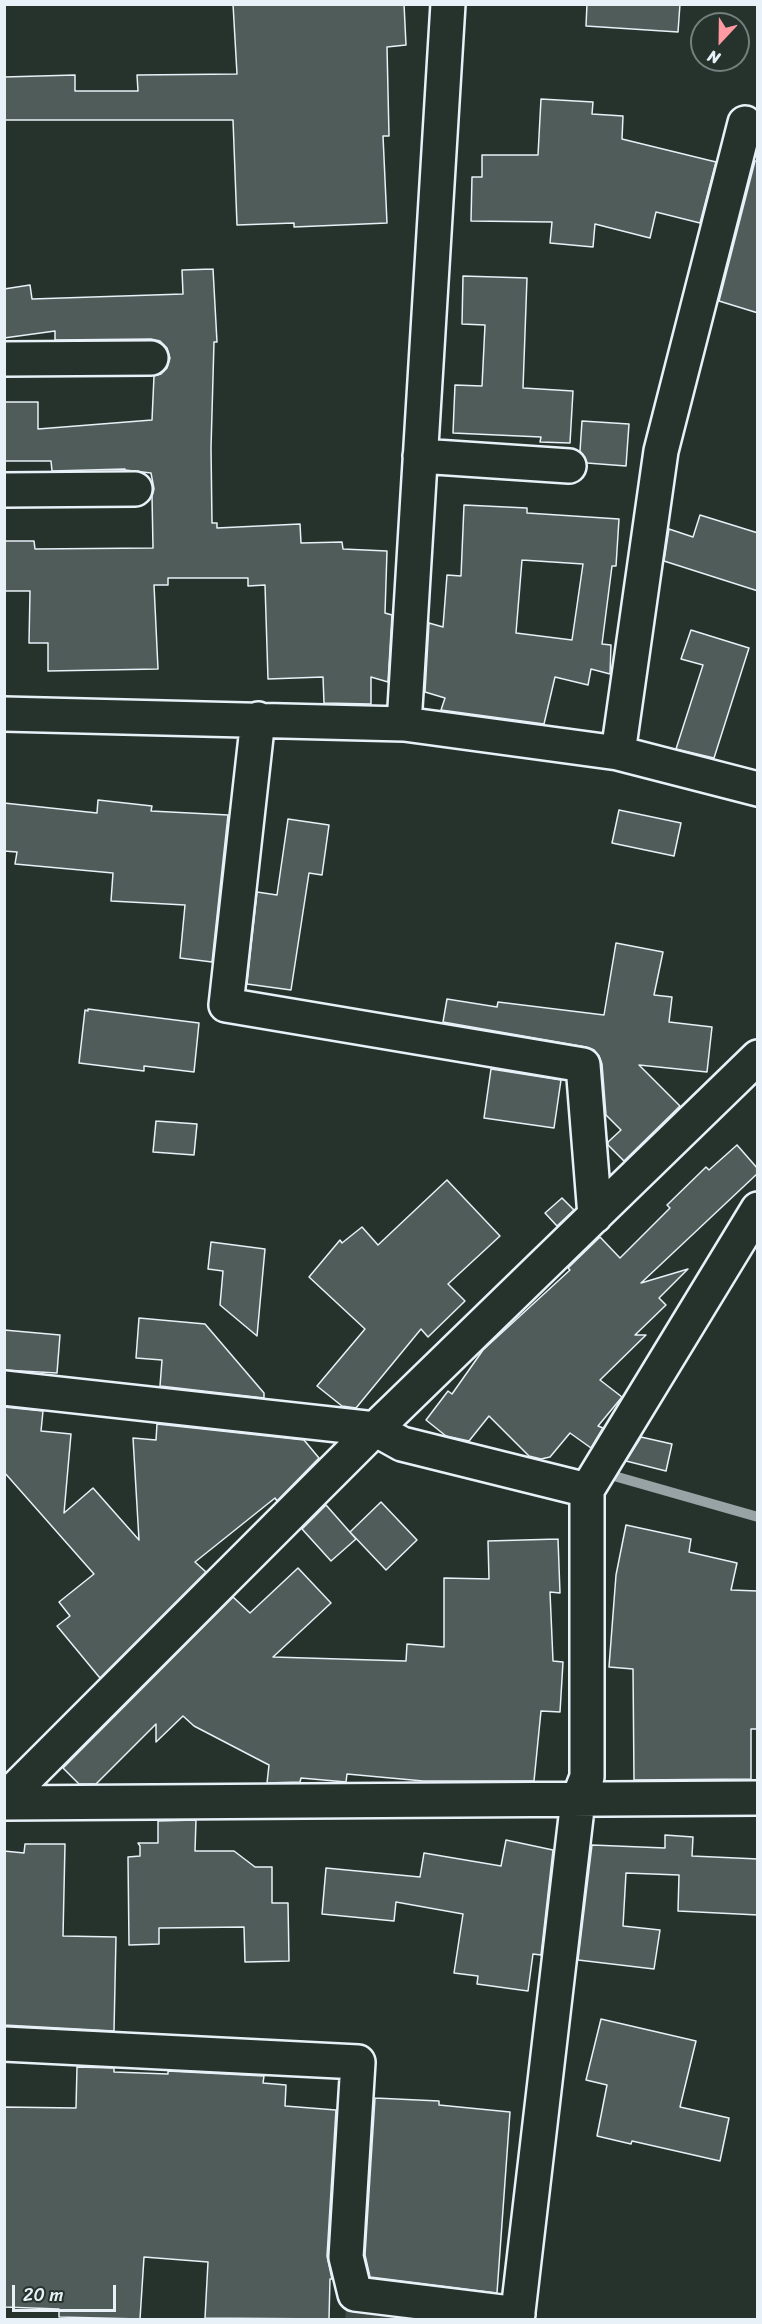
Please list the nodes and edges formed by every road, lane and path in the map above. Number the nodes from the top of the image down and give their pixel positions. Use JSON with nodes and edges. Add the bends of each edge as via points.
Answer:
{"nodes":[{"id":1,"x":448,"y":4,"type":"edge"},
{"id":2,"x":745,"y":123,"type":"dead end"},
{"id":3,"x":151,"y":358,"type":"dead end"},
{"id":4,"x":4,"y":359,"type":"edge"},
{"id":5,"x":420,"y":456,"type":"junction"},
{"id":6,"x":569,"y":466,"type":"dead end"},
{"id":7,"x":135,"y":489,"type":"dead end"},
{"id":8,"x":4,"y":490,"type":"edge"},
{"id":9,"x":4,"y":714,"type":"edge"},
{"id":10,"x":258,"y":719,"type":"junction"},
{"id":11,"x":404,"y":724,"type":"junction"},
{"id":12,"x":618,"y":753,"type":"junction"},
{"id":13,"x":758,"y":789,"type":"edge"},
{"id":14,"x":758,"y":1057,"type":"edge"},
{"id":15,"x":758,"y":1209,"type":"edge"},
{"id":16,"x":595,"y":1216,"type":"junction"},
{"id":17,"x":4,"y":1388,"type":"edge"},
{"id":18,"x":375,"y":1430,"type":"junction"},
{"id":19,"x":587,"y":1490,"type":"junction"},
{"id":20,"x":758,"y":1798,"type":"edge"},
{"id":21,"x":578,"y":1800,"type":"junction"},
{"id":22,"x":4,"y":1801,"type":"edge"},
{"id":23,"x":4,"y":2044,"type":"edge"},
{"id":24,"x":518,"y":2317,"type":"edge"}],
"edges":[{"from":1,"to":5,"type":"street"},
{"from":2,"to":12,"type":"street","via":[[661,451]]},
{"from":3,"to":4,"type":"street"},
{"from":5,"to":6,"type":"street"},
{"from":5,"to":11,"type":"street"},
{"from":7,"to":8,"type":"street"},
{"from":9,"to":10,"type":"street"},
{"from":10,"to":11,"type":"street"},
{"from":10,"to":16,"type":"street","via":[[226,1005],[583,1065]]},
{"from":11,"to":12,"type":"street"},
{"from":12,"to":13,"type":"street"},
{"from":14,"to":16,"type":"street"},
{"from":15,"to":19,"type":"street"},
{"from":16,"to":18,"type":"street"},
{"from":17,"to":18,"type":"street"},
{"from":18,"to":19,"type":"street","via":[[402,1444]]},
{"from":18,"to":22,"type":"street"},
{"from":19,"to":21,"type":"street","via":[[587,1777]]},
{"from":20,"to":21,"type":"street"},
{"from":21,"to":22,"type":"street"},
{"from":21,"to":24,"type":"street"},
{"from":23,"to":24,"type":"street","via":[[358,2062],[346,2257],[356,2294]]}]}
